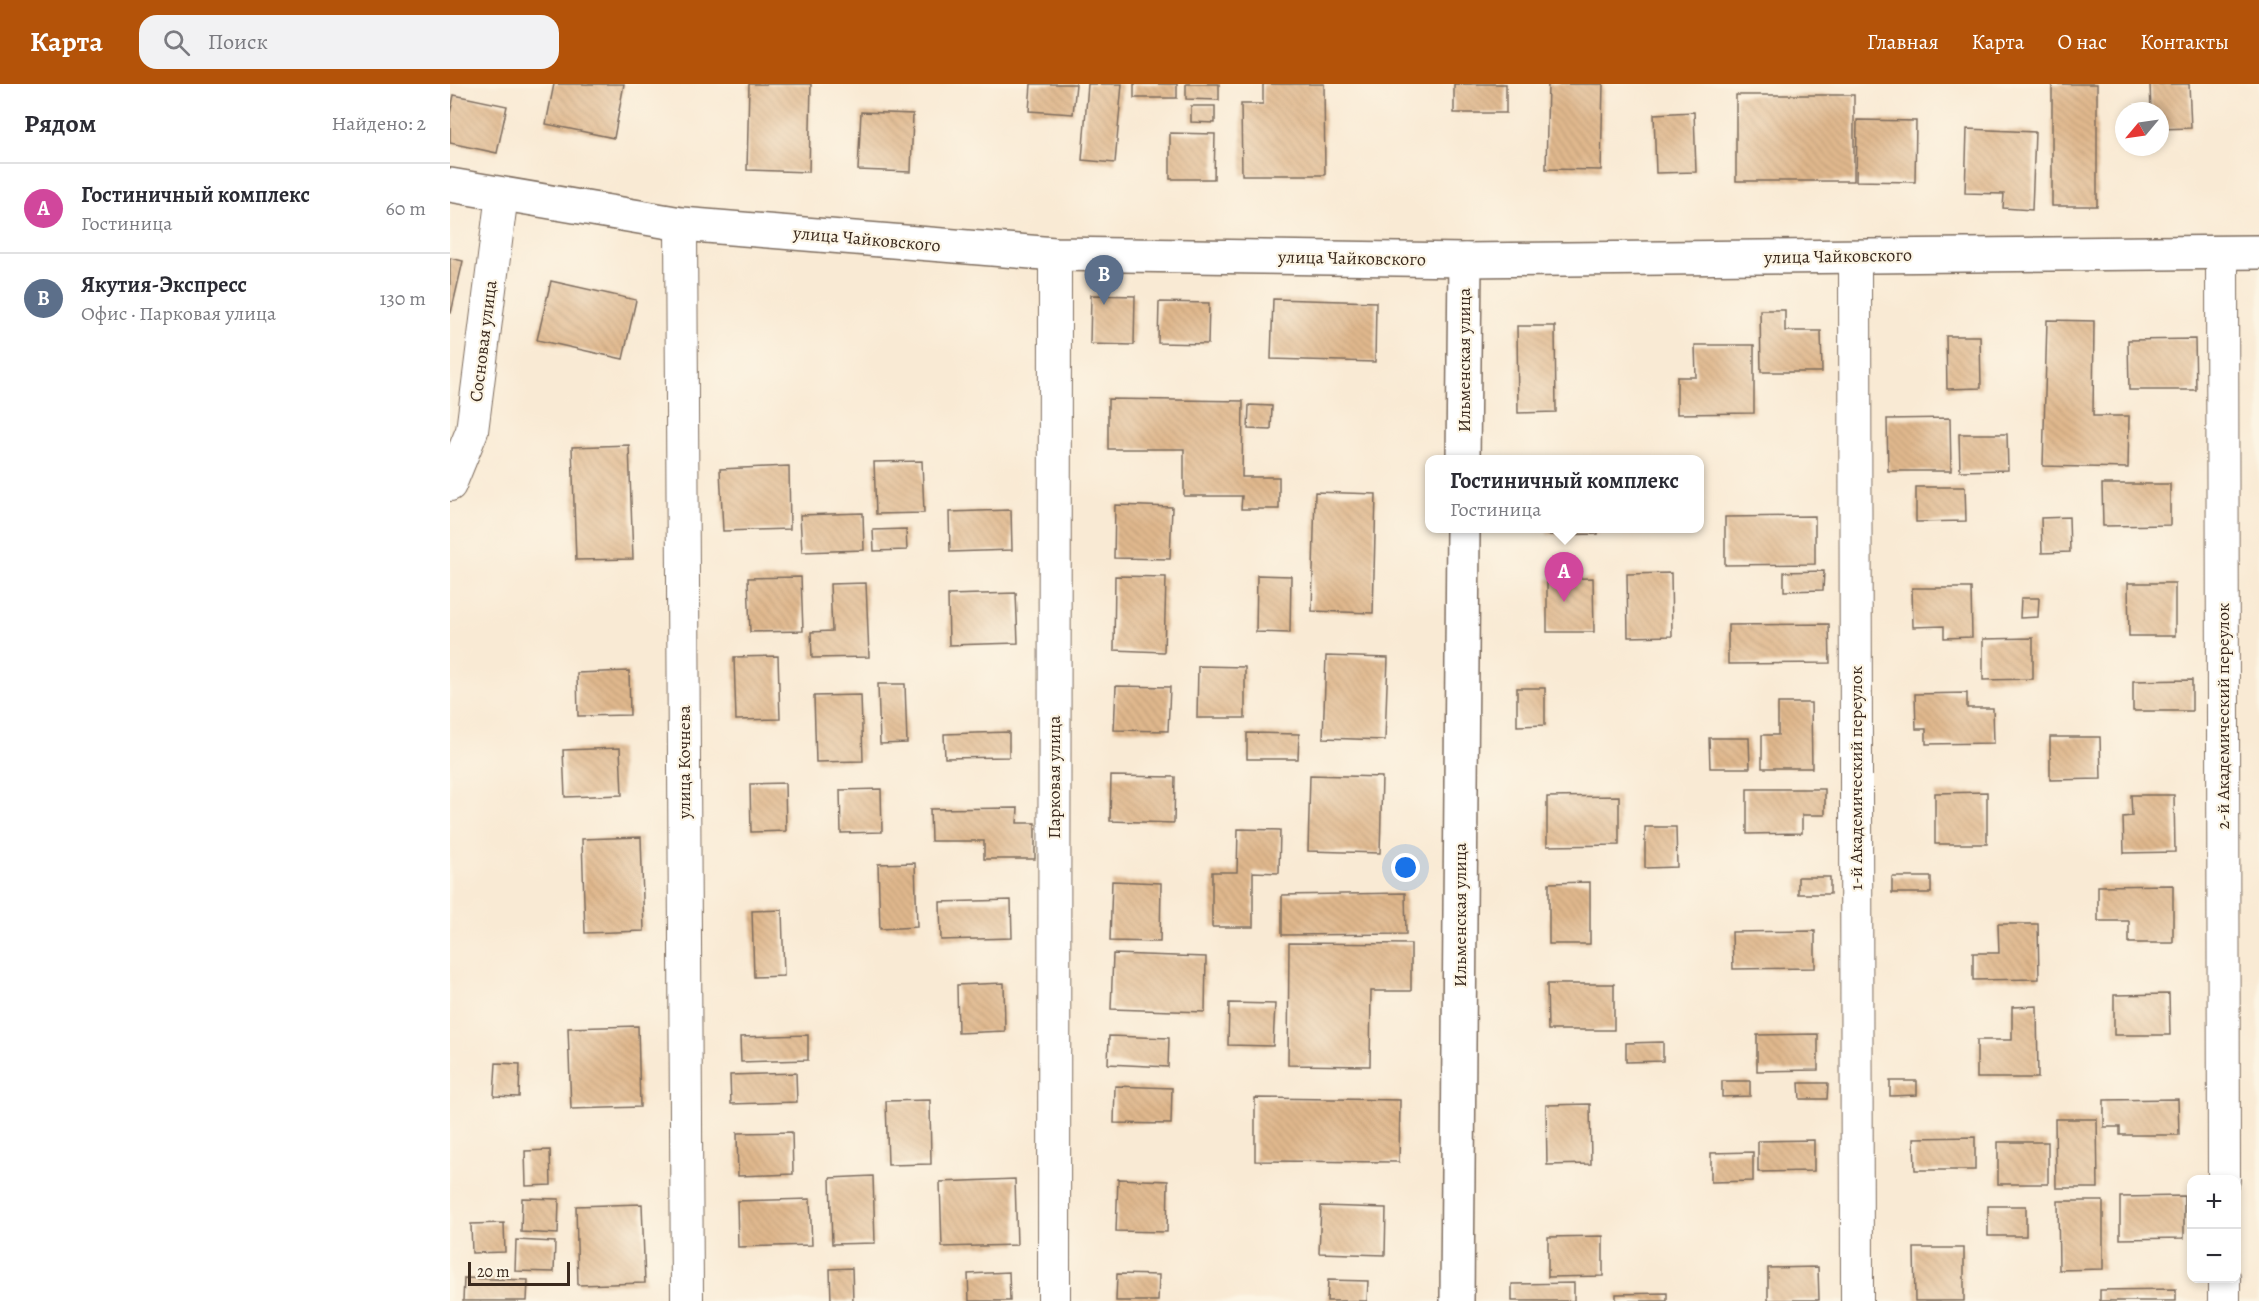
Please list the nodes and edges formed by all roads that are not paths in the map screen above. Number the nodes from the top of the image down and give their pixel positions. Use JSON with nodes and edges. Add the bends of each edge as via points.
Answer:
{"nodes":[{"id":1,"x":450,"y":185,"type":"edge"},
{"id":2,"x":502,"y":194,"type":"junction"},
{"id":3,"x":681,"y":224,"type":"junction"},
{"id":4,"x":2222,"y":252,"type":"junction"},
{"id":5,"x":2259,"y":252,"type":"edge"},
{"id":6,"x":1055,"y":254,"type":"junction"},
{"id":7,"x":1855,"y":256,"type":"junction"},
{"id":8,"x":1464,"y":260,"type":"junction"},
{"id":9,"x":1463,"y":455,"type":"edge"},
{"id":10,"x":450,"y":485,"type":"edge"},
{"id":11,"x":1463,"y":533,"type":"edge"},
{"id":12,"x":2224,"y":1175,"type":"edge"},
{"id":13,"x":2224,"y":1283,"type":"edge"},
{"id":14,"x":687,"y":1301,"type":"edge"},
{"id":15,"x":1054,"y":1301,"type":"edge"},
{"id":16,"x":1457,"y":1301,"type":"edge"},
{"id":17,"x":1857,"y":1301,"type":"edge"},
{"id":18,"x":2224,"y":1301,"type":"edge"}],
"edges":[{"from":1,"to":2,"type":"main road","name":"улица Чайковского"},
{"from":2,"to":3,"type":"main road","name":"улица Чайковского"},
{"from":2,"to":10,"type":"street","name":"Сосновая улица","via":[[472,431]]},
{"from":3,"to":6,"type":"main road","name":"улица Чайковского"},
{"from":3,"to":14,"type":"street","name":"улица Кочнева"},
{"from":4,"to":5,"type":"main road","name":"улица Чайковского"},
{"from":4,"to":7,"type":"main road","name":"улица Чайковского"},
{"from":4,"to":12,"type":"street","name":"2-й Академический переулок"},
{"from":6,"to":8,"type":"main road","name":"улица Чайковского"},
{"from":6,"to":15,"type":"street","name":"Парковая улица"},
{"from":7,"to":8,"type":"main road","name":"улица Чайковского"},
{"from":7,"to":17,"type":"street","name":"1-й Академический переулок"},
{"from":8,"to":9,"type":"main road","name":"Ильменская улица"},
{"from":11,"to":16,"type":"main road","name":"Ильменская улица"},
{"from":13,"to":18,"type":"street"}]}
